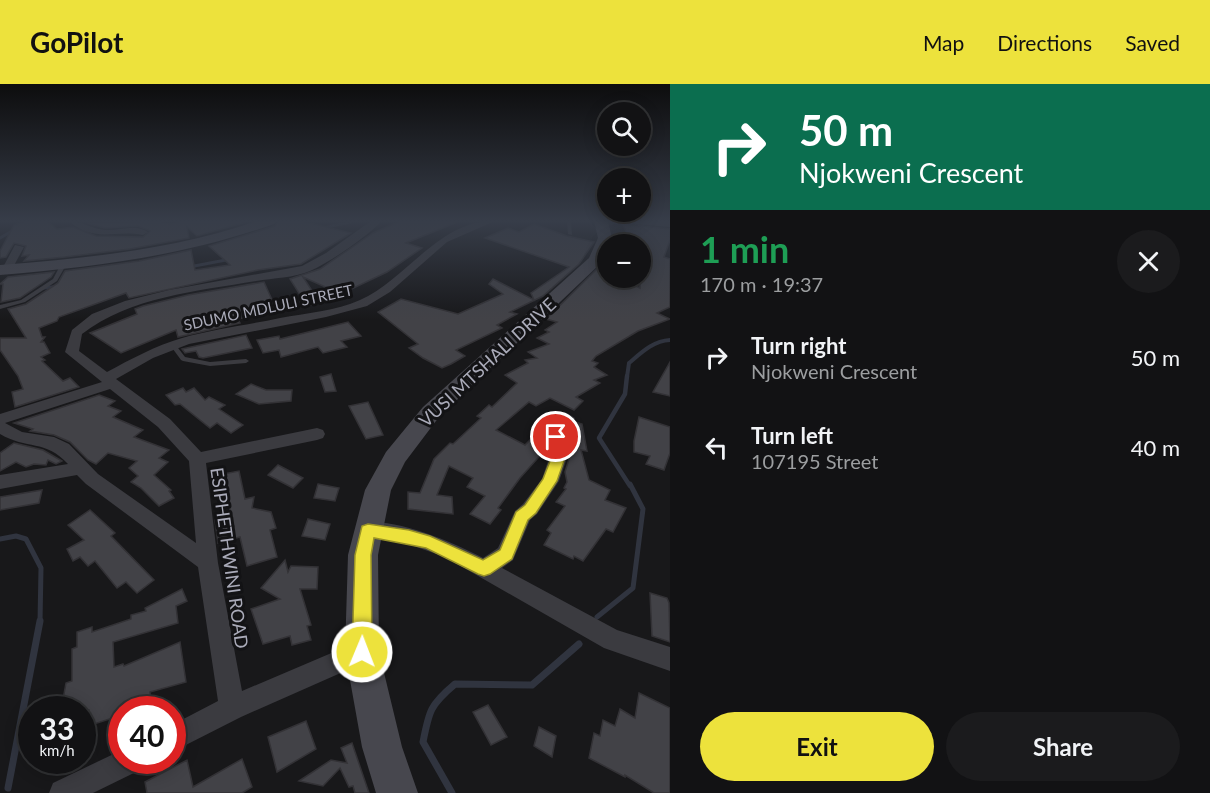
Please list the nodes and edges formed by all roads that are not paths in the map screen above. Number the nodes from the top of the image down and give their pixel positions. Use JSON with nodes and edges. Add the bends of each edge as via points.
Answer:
{"nodes":[{"id":1,"x":14,"y":254,"type":"edge"},
{"id":2,"x":153,"y":254,"type":"edge"},
{"id":3,"x":331,"y":254,"type":"edge"},
{"id":4,"x":428,"y":254,"type":"edge"},
{"id":5,"x":598,"y":254,"type":"edge"},
{"id":6,"x":63,"y":265,"type":"junction"},
{"id":7,"x":4,"y":270,"type":"edge"},
{"id":8,"x":0,"y":308,"type":"edge"},
{"id":9,"x":173,"y":345,"type":"junction"},
{"id":10,"x":246,"y":361,"type":"dead end"},
{"id":11,"x":110,"y":380,"type":"junction"},
{"id":12,"x":567,"y":418,"type":"dead end"},
{"id":13,"x":0,"y":419,"type":"edge"},
{"id":14,"x":0,"y":427,"type":"edge"},
{"id":15,"x":316,"y":434,"type":"dead end"},
{"id":16,"x":197,"y":459,"type":"junction"},
{"id":17,"x":79,"y":468,"type":"junction"},
{"id":18,"x":0,"y":482,"type":"edge"},
{"id":19,"x":368,"y":530,"type":"junction"},
{"id":20,"x":208,"y":563,"type":"junction"},
{"id":21,"x":484,"y":569,"type":"junction"},
{"id":22,"x":362,"y":652,"type":"junction"},
{"id":23,"x":670,"y":659,"type":"edge"},
{"id":24,"x":232,"y":708,"type":"junction"},
{"id":25,"x":186,"y":732,"type":"edge"},
{"id":26,"x":108,"y":771,"type":"edge"},
{"id":27,"x":63,"y":793,"type":"edge"},
{"id":28,"x":397,"y":793,"type":"edge"}],
"edges":[{"from":1,"to":7,"type":"street"},
{"from":2,"to":6,"type":"street"},
{"from":3,"to":11,"type":"street","name":"ESIPHETHWINI ROAD","via":[[305,269],[147,298],[99,315],[73,335],[70,345],[72,352]]},
{"from":4,"to":9,"type":"street","name":"SDUMO MDLULI STREET","via":[[386,290],[363,303]]},
{"from":5,"to":19,"type":"street","name":"VUSI MTSHALI DRIVE","via":[[413,432],[378,490]]},
{"from":6,"to":7,"type":"street"},
{"from":6,"to":8,"type":"lane","via":[[55,280],[23,301]]},
{"from":9,"to":10,"type":"lane","via":[[183,359],[210,364]]},
{"from":9,"to":11,"type":"street","name":"SDUMO MDLULI STREET","via":[[148,355]]},
{"from":11,"to":13,"type":"street","name":"SDUMO MDLULI STREET"},
{"from":11,"to":16,"type":"street","name":"ESIPHETHWINI ROAD","via":[[164,423]]},
{"from":12,"to":21,"type":"street","via":[[556,437],[557,461],[550,481],[522,516],[506,554]]},
{"from":14,"to":17,"type":"street","via":[[18,437],[54,443]]},
{"from":15,"to":16,"type":"street"},
{"from":16,"to":20,"type":"street","name":"ESIPHETHWINI ROAD"},
{"from":17,"to":18,"type":"street"},
{"from":17,"to":20,"type":"street"},
{"from":19,"to":21,"type":"street","via":[[430,542]]},
{"from":19,"to":22,"type":"street","name":"VUSI MTSHALI DRIVE","via":[[363,555]]},
{"from":20,"to":24,"type":"street","name":"ESIPHETHWINI ROAD"},
{"from":21,"to":23,"type":"street","via":[[612,640]]},
{"from":22,"to":24,"type":"street"},
{"from":22,"to":28,"type":"street","name":"VUSI MTSHALI DRIVE","via":[[382,747]]},
{"from":24,"to":25,"type":"street"},
{"from":26,"to":27,"type":"street"}]}
